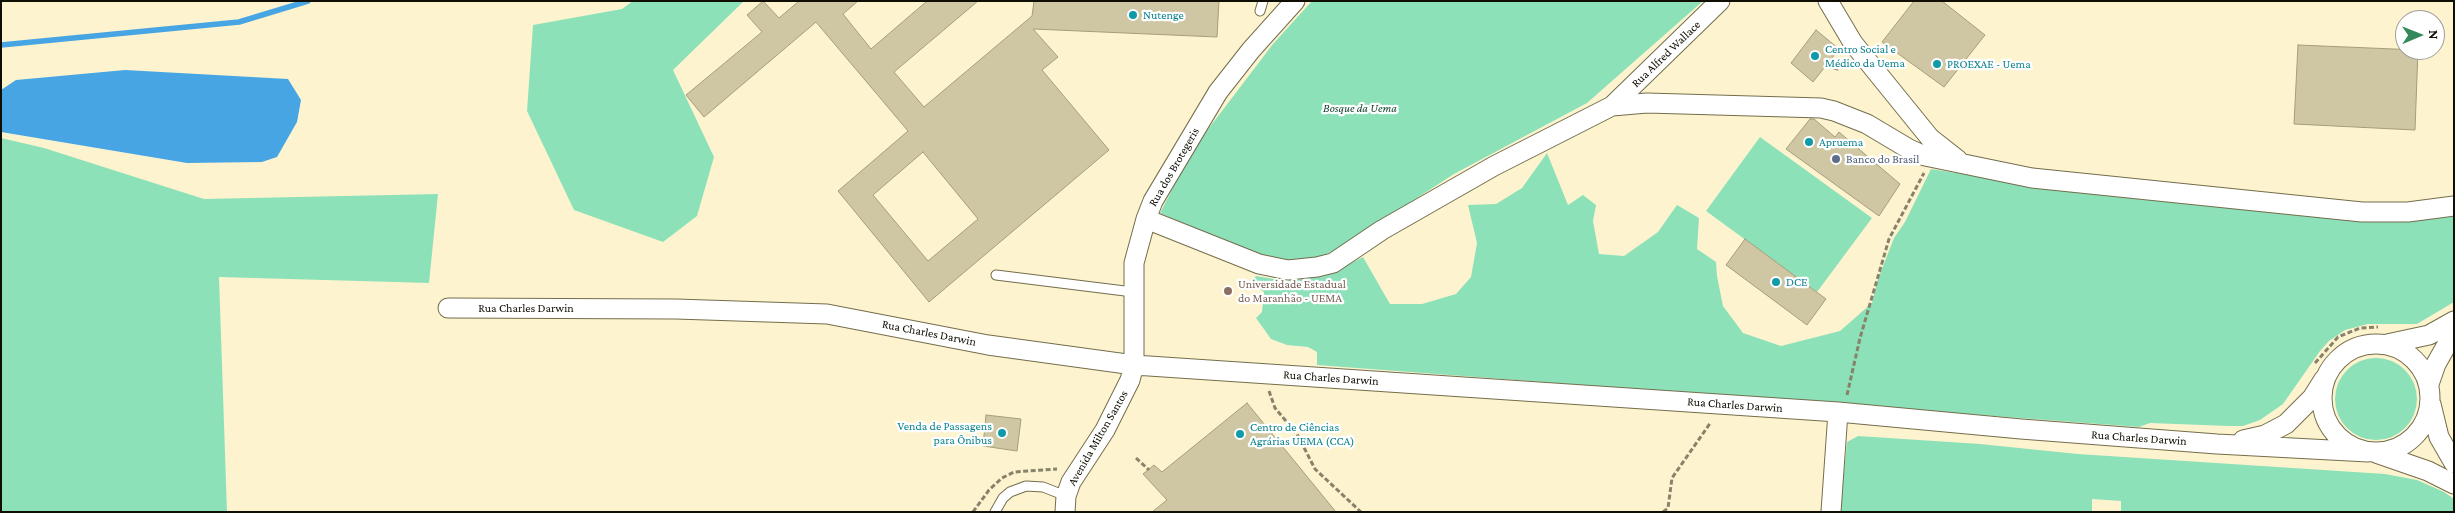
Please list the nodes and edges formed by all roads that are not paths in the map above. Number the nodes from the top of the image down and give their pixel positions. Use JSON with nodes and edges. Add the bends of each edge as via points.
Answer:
{"nodes":[{"id":1,"x":1262,"y":1,"type":"edge"},
{"id":2,"x":1295,"y":1,"type":"edge"},
{"id":3,"x":1720,"y":1,"type":"edge"},
{"id":4,"x":1828,"y":1,"type":"edge"},
{"id":5,"x":1260,"y":11,"type":"dead end"},
{"id":6,"x":1612,"y":106,"type":"junction"},
{"id":7,"x":1963,"y":164,"type":"junction"},
{"id":8,"x":2454,"y":206,"type":"edge"},
{"id":9,"x":1146,"y":218,"type":"junction"},
{"id":10,"x":996,"y":275,"type":"dead end"},
{"id":11,"x":1133,"y":292,"type":"junction"},
{"id":12,"x":448,"y":308,"type":"dead end"},
{"id":13,"x":2454,"y":321,"type":"edge"},
{"id":14,"x":2454,"y":332,"type":"edge"},
{"id":15,"x":2386,"y":336,"type":"junction"},
{"id":16,"x":1134,"y":364,"type":"junction"},
{"id":17,"x":2319,"y":373,"type":"junction"},
{"id":18,"x":2430,"y":392,"type":"junction"},
{"id":19,"x":1842,"y":408,"type":"junction"},
{"id":20,"x":2217,"y":444,"type":"junction"},
{"id":21,"x":2372,"y":452,"type":"junction"},
{"id":22,"x":2454,"y":463,"type":"edge"},
{"id":23,"x":2454,"y":484,"type":"edge"},
{"id":24,"x":1065,"y":504,"type":"edge"},
{"id":25,"x":995,"y":512,"type":"edge"},
{"id":26,"x":1831,"y":512,"type":"edge"}],
"edges":[{"from":1,"to":5,"type":"lane"},
{"from":2,"to":9,"type":"street","name":"Rua dos Brotegeris","via":[[1218,92]]},
{"from":3,"to":6,"type":"street","name":"Rua Alfred Wallace"},
{"from":4,"to":7,"type":"street","via":[[1853,43],[1930,138]]},
{"from":6,"to":7,"type":"street","via":[[1647,103],[1834,110],[1917,152]]},
{"from":6,"to":9,"type":"street","via":[[1494,166],[1333,262],[1317,267],[1288,270],[1259,264]]},
{"from":7,"to":8,"type":"street","via":[[2032,178],[2362,212],[2408,212]]},
{"from":9,"to":11,"type":"street","name":"Rua dos Brotegeris","via":[[1134,263]]},
{"from":10,"to":11,"type":"lane"},
{"from":11,"to":16,"type":"street","name":"Rua dos Brotegeris"},
{"from":12,"to":16,"type":"street","name":"Rua Charles Darwin","via":[[676,309],[827,314],[988,344]]},
{"from":13,"to":15,"type":"street","via":[[2409,341]]},
{"from":14,"to":18,"type":"street","via":[[2436,364]]},
{"from":15,"to":17,"type":"street","via":[[2351,349]]},
{"from":15,"to":18,"type":"street","via":[[2414,358],[2423,370]]},
{"from":16,"to":19,"type":"street","name":"Rua Charles Darwin"},
{"from":16,"to":24,"type":"street","name":"Avenida Milton Santos","via":[[1123,398],[1071,482]]},
{"from":17,"to":20,"type":"street","name":"Rua Charles Darwin","via":[[2312,398],[2286,424],[2265,435]]},
{"from":17,"to":21,"type":"street","via":[[2328,424],[2352,447]]},
{"from":18,"to":21,"type":"street","via":[[2426,420],[2420,431],[2408,443],[2393,450]]},
{"from":18,"to":22,"type":"street","via":[[2439,437]]},
{"from":19,"to":20,"type":"street","name":"Rua Charles Darwin","via":[[2021,429]]},
{"from":19,"to":26,"type":"street"},
{"from":20,"to":21,"type":"street","name":"Rua Charles Darwin"},
{"from":21,"to":23,"type":"street","via":[[2428,471]]},
{"from":24,"to":25,"type":"lane","via":[[1043,486],[1026,486],[1010,492]]}]}
